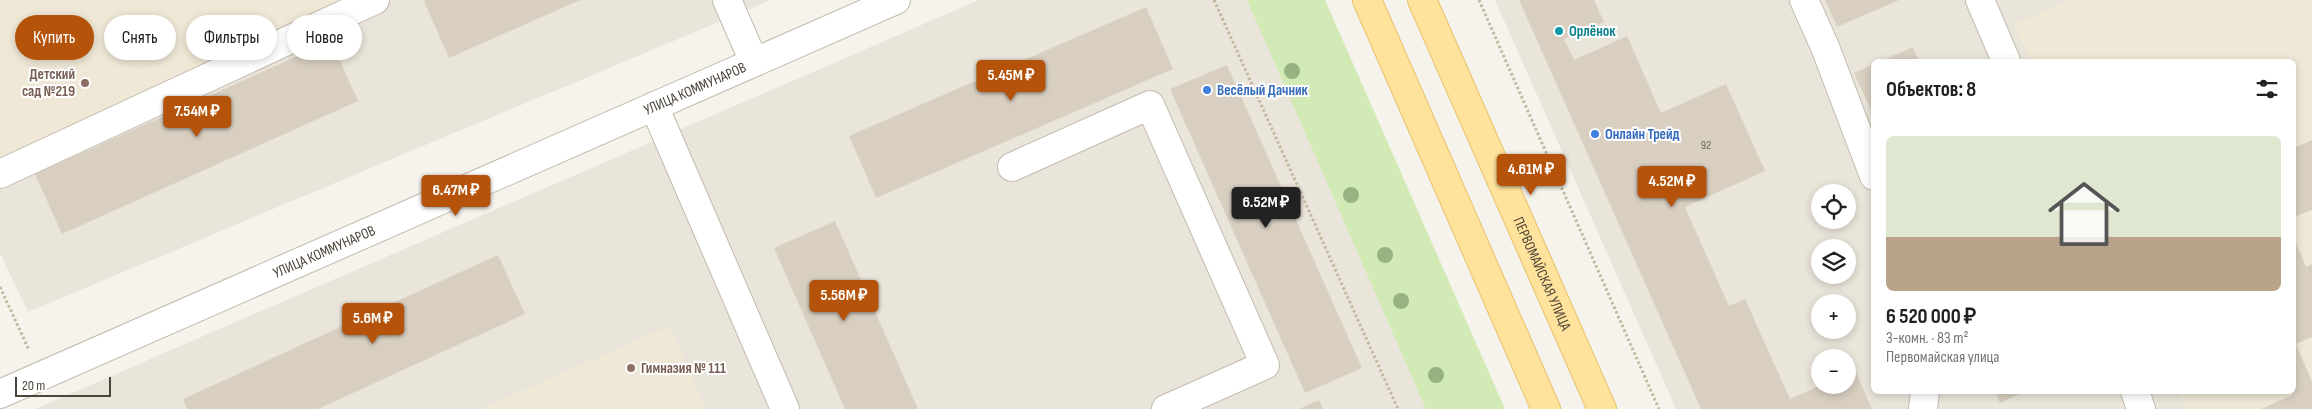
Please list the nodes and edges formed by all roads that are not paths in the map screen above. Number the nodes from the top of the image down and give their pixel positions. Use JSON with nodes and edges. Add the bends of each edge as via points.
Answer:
{"nodes":[{"id":1,"x":727,"y":0,"type":"edge"},
{"id":2,"x":896,"y":0,"type":"edge"},
{"id":3,"x":1367,"y":0,"type":"edge"},
{"id":4,"x":1422,"y":0,"type":"edge"},
{"id":5,"x":1804,"y":0,"type":"edge"},
{"id":6,"x":1980,"y":0,"type":"edge"},
{"id":7,"x":362,"y":3,"type":"edge"},
{"id":8,"x":2005,"y":59,"type":"edge"},
{"id":9,"x":754,"y":62,"type":"junction"},
{"id":10,"x":654,"y":106,"type":"junction"},
{"id":11,"x":1012,"y":166,"type":"dead end"},
{"id":12,"x":1871,"y":168,"type":"edge"},
{"id":13,"x":0,"y":174,"type":"edge"},
{"id":14,"x":0,"y":394,"type":"edge"},
{"id":15,"x":1925,"y":394,"type":"edge"},
{"id":16,"x":2136,"y":394,"type":"edge"},
{"id":17,"x":785,"y":409,"type":"edge"},
{"id":18,"x":1166,"y":409,"type":"edge"},
{"id":19,"x":1546,"y":409,"type":"edge"},
{"id":20,"x":1602,"y":409,"type":"edge"},
{"id":21,"x":1923,"y":409,"type":"edge"},
{"id":22,"x":2141,"y":409,"type":"edge"}],
"edges":[{"from":1,"to":9,"type":"street"},
{"from":2,"to":9,"type":"street","name":"УЛИЦА КОММУНАРОВ"},
{"from":3,"to":19,"type":"main road"},
{"from":4,"to":20,"type":"main road","name":"ПЕРВОМАЙСКАЯ УЛИЦА"},
{"from":5,"to":12,"type":"street"},
{"from":6,"to":8,"type":"street"},
{"from":7,"to":13,"type":"street"},
{"from":9,"to":10,"type":"street","name":"УЛИЦА КОММУНАРОВ"},
{"from":10,"to":14,"type":"street","name":"УЛИЦА КОММУНАРОВ"},
{"from":10,"to":17,"type":"street"},
{"from":11,"to":18,"type":"street","via":[[1150,105],[1266,365]]},
{"from":15,"to":21,"type":"street"},
{"from":16,"to":22,"type":"street"}]}
